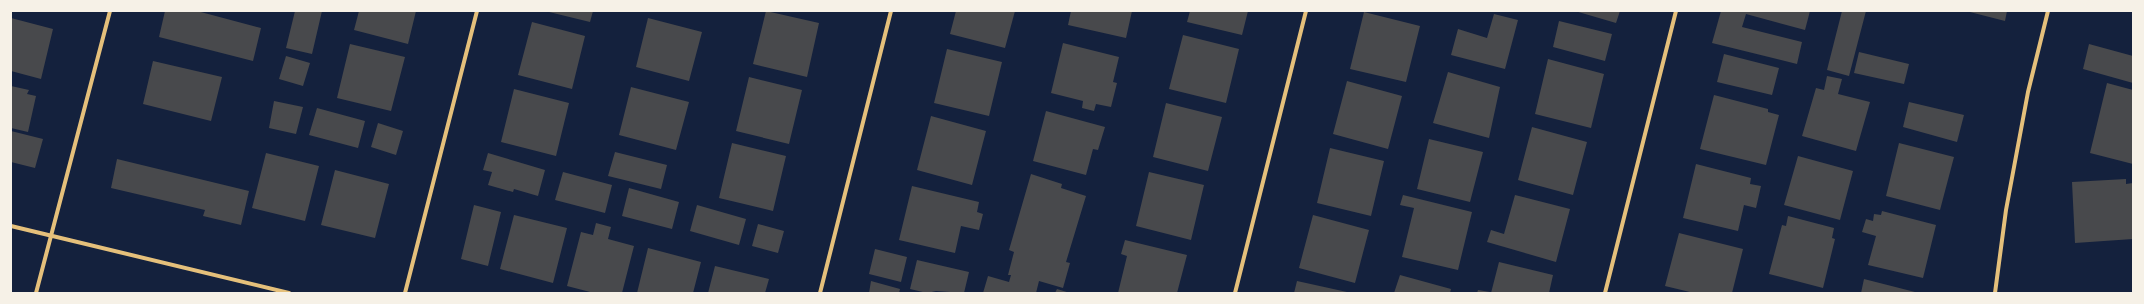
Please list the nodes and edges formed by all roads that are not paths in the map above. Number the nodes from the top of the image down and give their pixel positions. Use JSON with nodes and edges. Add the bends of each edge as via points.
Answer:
{"nodes":[{"id":1,"x":110,"y":11,"type":"edge"},
{"id":2,"x":477,"y":11,"type":"edge"},
{"id":3,"x":891,"y":11,"type":"edge"},
{"id":4,"x":1306,"y":11,"type":"edge"},
{"id":5,"x":1676,"y":11,"type":"edge"},
{"id":6,"x":2048,"y":11,"type":"edge"},
{"id":7,"x":11,"y":226,"type":"edge"},
{"id":8,"x":52,"y":237,"type":"junction"},
{"id":9,"x":36,"y":293,"type":"edge"},
{"id":10,"x":289,"y":293,"type":"edge"},
{"id":11,"x":405,"y":293,"type":"edge"},
{"id":12,"x":820,"y":293,"type":"edge"},
{"id":13,"x":1235,"y":293,"type":"edge"},
{"id":14,"x":1605,"y":293,"type":"edge"},
{"id":15,"x":1996,"y":293,"type":"edge"}],
"edges":[{"from":1,"to":8,"type":"street"},
{"from":2,"to":11,"type":"street"},
{"from":3,"to":12,"type":"street"},
{"from":4,"to":13,"type":"street"},
{"from":5,"to":14,"type":"street"},
{"from":6,"to":15,"type":"street","via":[[2028,92],[2006,210]]},
{"from":7,"to":8,"type":"street"},
{"from":8,"to":9,"type":"street"},
{"from":8,"to":10,"type":"street"}]}
